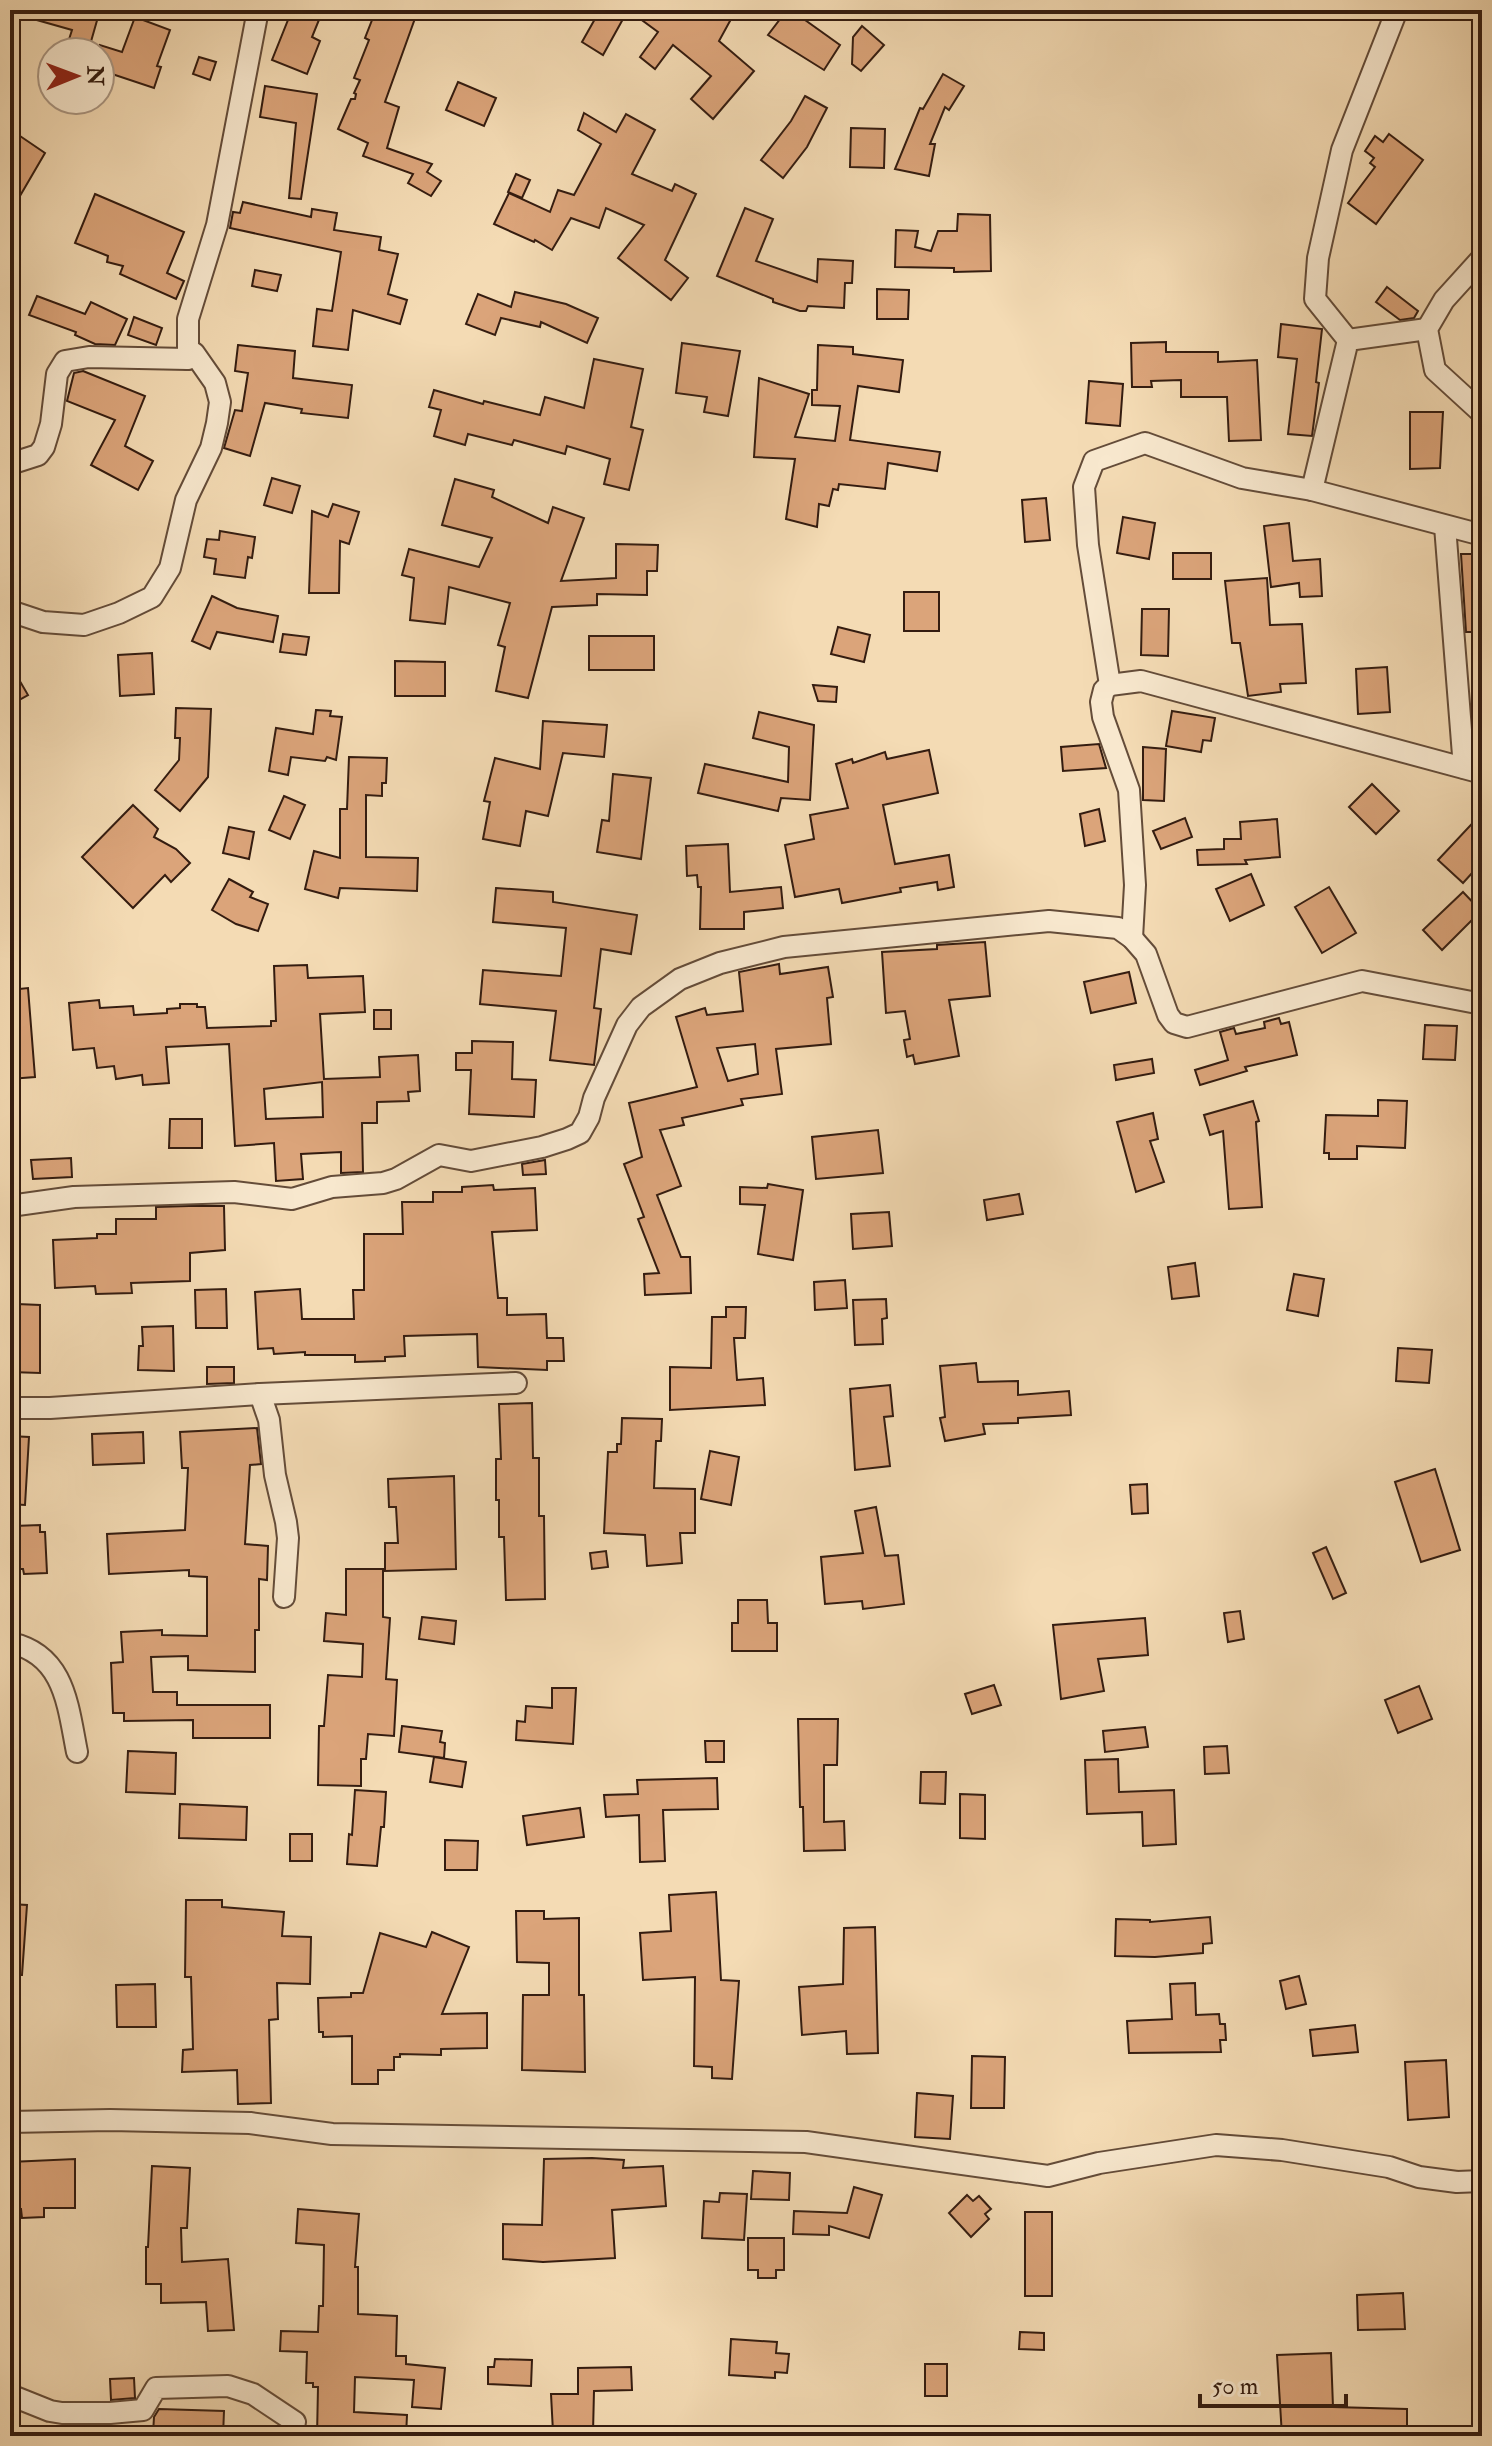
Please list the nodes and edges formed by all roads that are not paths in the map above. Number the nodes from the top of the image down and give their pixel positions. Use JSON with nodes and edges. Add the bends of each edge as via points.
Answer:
{"nodes":[{"id":1,"x":258,"y":10,"type":"edge"},
{"id":2,"x":1397,"y":10,"type":"edge"},
{"id":3,"x":1482,"y":258,"type":"edge"},
{"id":4,"x":1427,"y":329,"type":"junction"},
{"id":5,"x":1348,"y":340,"type":"junction"},
{"id":6,"x":188,"y":359,"type":"junction"},
{"id":7,"x":1482,"y":413,"type":"edge"},
{"id":8,"x":10,"y":464,"type":"edge"},
{"id":9,"x":1312,"y":490,"type":"junction"},
{"id":10,"x":1445,"y":526,"type":"junction"},
{"id":11,"x":1482,"y":535,"type":"edge"},
{"id":12,"x":10,"y":611,"type":"edge"},
{"id":13,"x":1110,"y":685,"type":"junction"},
{"id":14,"x":1473,"y":771,"type":"edge"},
{"id":15,"x":1132,"y":938,"type":"junction"},
{"id":16,"x":1482,"y":1004,"type":"edge"},
{"id":17,"x":10,"y":1206,"type":"edge"},
{"id":18,"x":516,"y":1383,"type":"dead end"},
{"id":19,"x":260,"y":1394,"type":"junction"},
{"id":20,"x":10,"y":1408,"type":"edge"},
{"id":21,"x":284,"y":1597,"type":"dead end"},
{"id":22,"x":10,"y":1643,"type":"edge"},
{"id":23,"x":77,"y":1752,"type":"dead end"},
{"id":24,"x":10,"y":2122,"type":"edge"},
{"id":25,"x":1482,"y":2181,"type":"edge"},
{"id":26,"x":10,"y":2395,"type":"edge"},
{"id":27,"x":295,"y":2422,"type":"dead end"}],
"edges":[{"from":1,"to":6,"type":"street","via":[[217,225],[188,319]]},
{"from":2,"to":5,"type":"street","via":[[1342,150],[1318,258],[1315,299]]},
{"from":3,"to":4,"type":"street","via":[[1444,300]]},
{"from":4,"to":5,"type":"street"},
{"from":4,"to":7,"type":"street","via":[[1435,370]]},
{"from":5,"to":9,"type":"street"},
{"from":6,"to":8,"type":"street","via":[[65,361],[57,374],[44,447],[38,455]]},
{"from":6,"to":12,"type":"street","via":[[194,353],[215,383],[219,412],[211,448],[186,500],[170,568],[152,597],[84,625],[43,622]]},
{"from":9,"to":10,"type":"street"},
{"from":9,"to":13,"type":"street","via":[[1242,478],[1145,443],[1094,461],[1084,487],[1088,545]]},
{"from":10,"to":11,"type":"street"},
{"from":10,"to":14,"type":"street"},
{"from":13,"to":14,"type":"street","via":[[1141,681]]},
{"from":13,"to":15,"type":"street","via":[[1101,702],[1129,790],[1135,885]]},
{"from":15,"to":16,"type":"street","via":[[1146,954],[1168,1015],[1187,1027],[1362,981]]},
{"from":15,"to":17,"type":"street","via":[[1118,928],[1049,921],[784,947],[680,979],[641,1007],[627,1025],[589,1117],[580,1133],[567,1139],[471,1161],[439,1155],[383,1183],[332,1187],[292,1199],[234,1192],[74,1197]]},
{"from":18,"to":19,"type":"street"},
{"from":19,"to":20,"type":"street"},
{"from":19,"to":21,"type":"street","via":[[288,1538]]},
{"from":22,"to":23,"type":"street","via":[[44,1659],[59,1678]]},
{"from":24,"to":25,"type":"street","via":[[237,2123],[332,2134],[806,2142],[1048,2176],[1216,2145],[1282,2150],[1389,2167],[1419,2177]]},
{"from":26,"to":27,"type":"street","via":[[50,2411],[110,2413],[143,2410],[156,2388],[228,2386],[253,2394]]}]}
